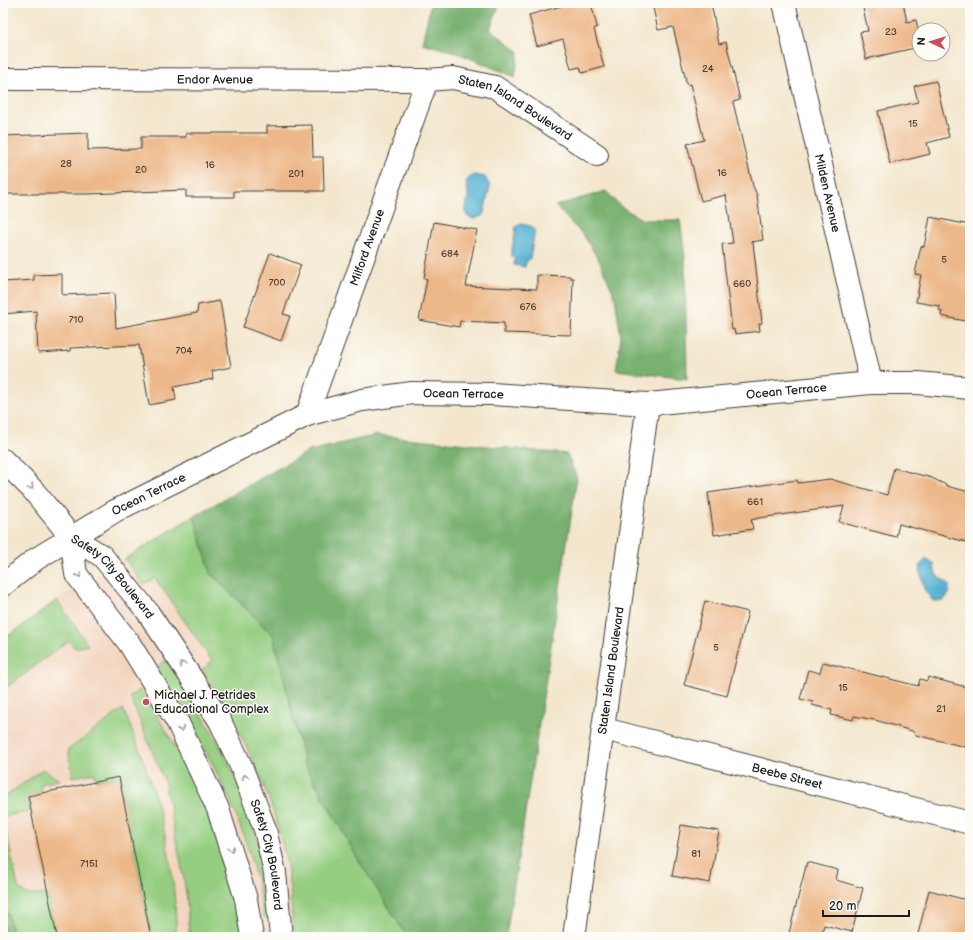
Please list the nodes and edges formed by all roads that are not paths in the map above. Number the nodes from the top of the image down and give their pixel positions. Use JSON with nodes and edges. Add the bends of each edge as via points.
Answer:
{"nodes":[{"id":1,"x":784,"y":3,"type":"edge"},
{"id":2,"x":3,"y":79,"type":"edge"},
{"id":3,"x":427,"y":80,"type":"junction"},
{"id":4,"x":597,"y":155,"type":"dead end"},
{"id":5,"x":870,"y":383,"type":"junction"},
{"id":6,"x":970,"y":388,"type":"edge"},
{"id":7,"x":648,"y":404,"type":"junction"},
{"id":8,"x":307,"y":415,"type":"junction"},
{"id":9,"x":3,"y":460,"type":"edge"},
{"id":10,"x":71,"y":537,"type":"junction"},
{"id":11,"x":3,"y":585,"type":"edge"},
{"id":12,"x":604,"y":729,"type":"junction"},
{"id":13,"x":970,"y":823,"type":"edge"},
{"id":14,"x":252,"y":937,"type":"edge"},
{"id":15,"x":281,"y":937,"type":"edge"},
{"id":16,"x":574,"y":937,"type":"edge"}],
"edges":[{"from":1,"to":5,"type":"street","name":"Milden Avenue"},
{"from":2,"to":3,"type":"street","name":"Endor Avenue"},
{"from":3,"to":4,"type":"street","name":"Staten Island Boulevard","via":[[452,78],[495,87]]},
{"from":3,"to":8,"type":"street","name":"Milford Avenue"},
{"from":5,"to":6,"type":"street","name":"Ocean Terrace","via":[[918,383]]},
{"from":5,"to":7,"type":"street","name":"Ocean Terrace"},
{"from":7,"to":8,"type":"street","name":"Ocean Terrace","via":[[492,394],[412,393],[362,400]]},
{"from":7,"to":12,"type":"street","name":"Staten Island Boulevard"},
{"from":8,"to":10,"type":"street","name":"Ocean Terrace","via":[[115,510]]},
{"from":9,"to":10,"type":"street","one_way":true,"via":[[33,490]]},
{"from":10,"to":11,"type":"street","name":"Ocean Terrace","via":[[36,559]]},
{"from":10,"to":14,"type":"street","name":"Safety City Boulevard","one_way":true,"via":[[76,574],[129,643],[178,723],[218,809],[246,898]]},
{"from":15,"to":10,"type":"street","name":"Safety City Boulevard","one_way":true,"via":[[275,873],[265,829],[241,766],[220,721],[147,611],[102,556]]},
{"from":12,"to":13,"type":"street","name":"Beebe Street"},
{"from":12,"to":16,"type":"street","name":"Staten Island Boulevard"}]}
